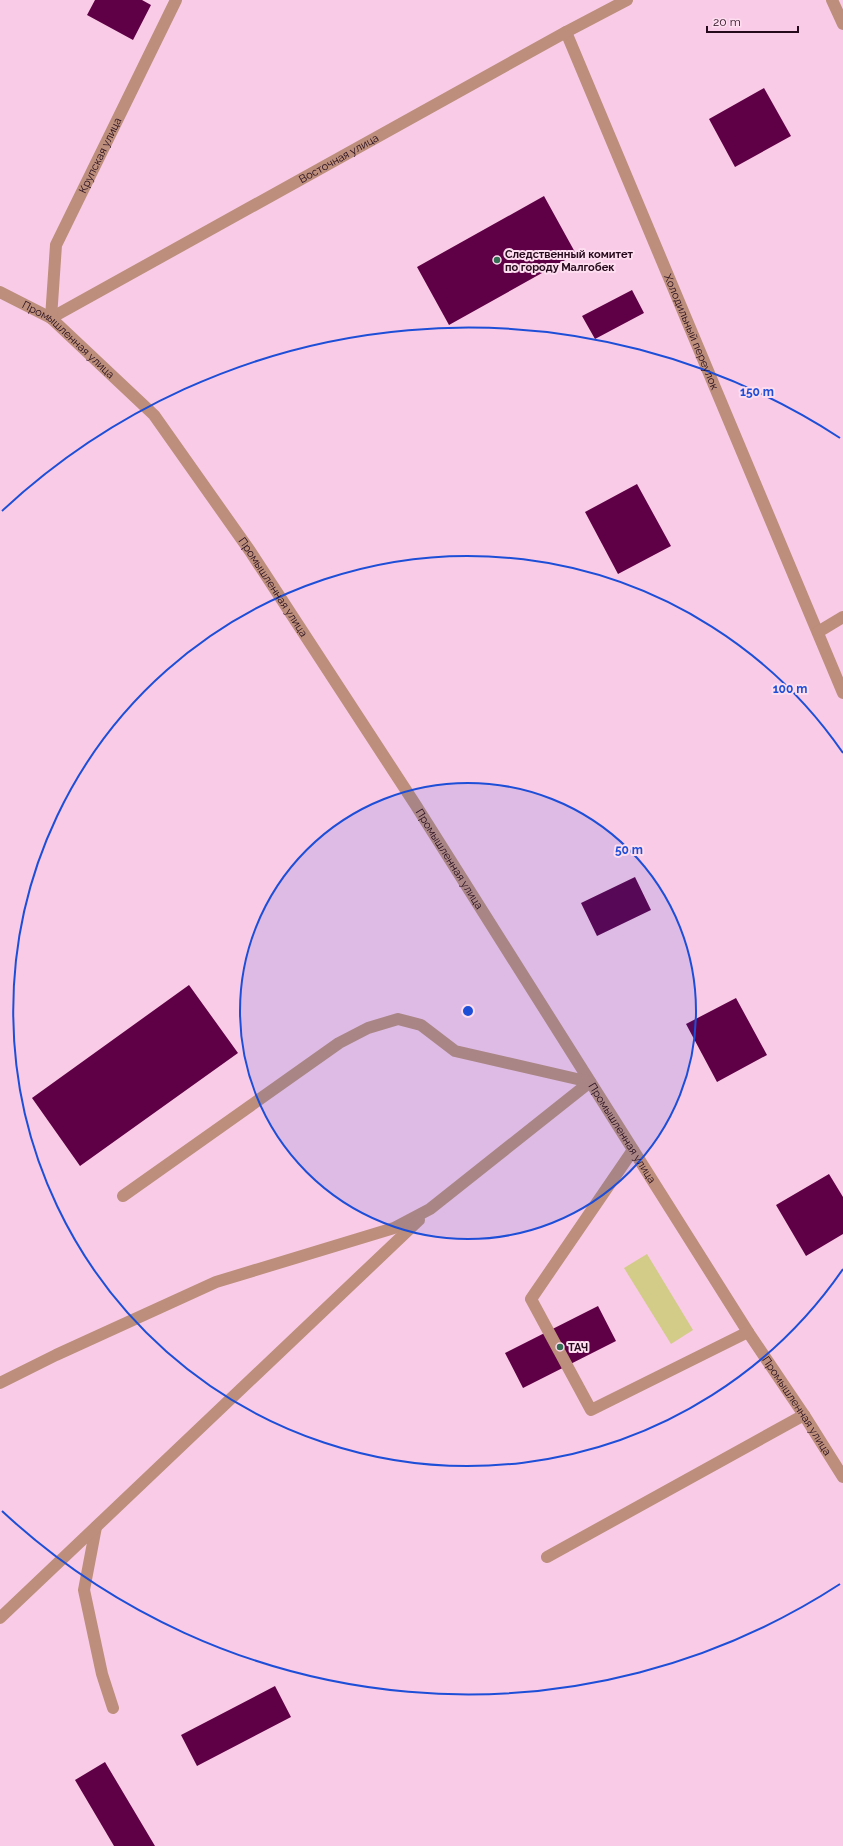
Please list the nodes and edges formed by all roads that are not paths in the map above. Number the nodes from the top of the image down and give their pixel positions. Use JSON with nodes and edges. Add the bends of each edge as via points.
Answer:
{"nodes":[{"id":1,"x":176,"y":0,"type":"edge"},
{"id":2,"x":627,"y":0,"type":"edge"},
{"id":3,"x":832,"y":0,"type":"edge"},
{"id":4,"x":843,"y":24,"type":"edge"},
{"id":5,"x":566,"y":32,"type":"junction"},
{"id":6,"x":0,"y":292,"type":"edge"},
{"id":7,"x":51,"y":318,"type":"junction"},
{"id":8,"x":843,"y":617,"type":"edge"},
{"id":9,"x":818,"y":632,"type":"junction"},
{"id":10,"x":843,"y":693,"type":"edge"},
{"id":11,"x":590,"y":1082,"type":"junction"},
{"id":12,"x":633,"y":1150,"type":"junction"},
{"id":13,"x":123,"y":1196,"type":"dead end"},
{"id":14,"x":430,"y":1209,"type":"junction"},
{"id":15,"x":748,"y":1332,"type":"junction"},
{"id":16,"x":0,"y":1383,"type":"edge"},
{"id":17,"x":804,"y":1415,"type":"junction"},
{"id":18,"x":843,"y":1477,"type":"edge"},
{"id":19,"x":96,"y":1527,"type":"junction"},
{"id":20,"x":547,"y":1557,"type":"dead end"},
{"id":21,"x":0,"y":1618,"type":"edge"},
{"id":22,"x":113,"y":1708,"type":"dead end"}],
"edges":[{"from":1,"to":7,"type":"street","name":"Крупская улица","via":[[56,246]]},
{"from":2,"to":5,"type":"street","name":"Восточная улица"},
{"from":3,"to":4,"type":"street"},
{"from":5,"to":7,"type":"street","name":"Восточная улица"},
{"from":5,"to":9,"type":"street","name":"Холодильный переулок"},
{"from":6,"to":7,"type":"street","name":"Промышленная улица"},
{"from":7,"to":11,"type":"street","name":"Промышленная улица","via":[[154,415],[250,551],[415,804]]},
{"from":8,"to":9,"type":"street"},
{"from":9,"to":10,"type":"street","name":"Холодильный переулок"},
{"from":11,"to":12,"type":"street","name":"Промышленная улица"},
{"from":11,"to":13,"type":"street","via":[[455,1051],[421,1025],[398,1019],[368,1028],[339,1043]]},
{"from":11,"to":14,"type":"street"},
{"from":12,"to":15,"type":"street","name":"Промышленная улица"},
{"from":12,"to":15,"type":"street","via":[[531,1299],[591,1410]]},
{"from":14,"to":16,"type":"street","via":[[394,1228],[216,1282]]},
{"from":14,"to":19,"type":"street"},
{"from":15,"to":17,"type":"street","name":"Промышленная улица"},
{"from":17,"to":18,"type":"street","name":"Промышленная улица"},
{"from":17,"to":20,"type":"street"},
{"from":19,"to":21,"type":"street"},
{"from":19,"to":22,"type":"street","via":[[84,1590],[102,1674]]}]}
